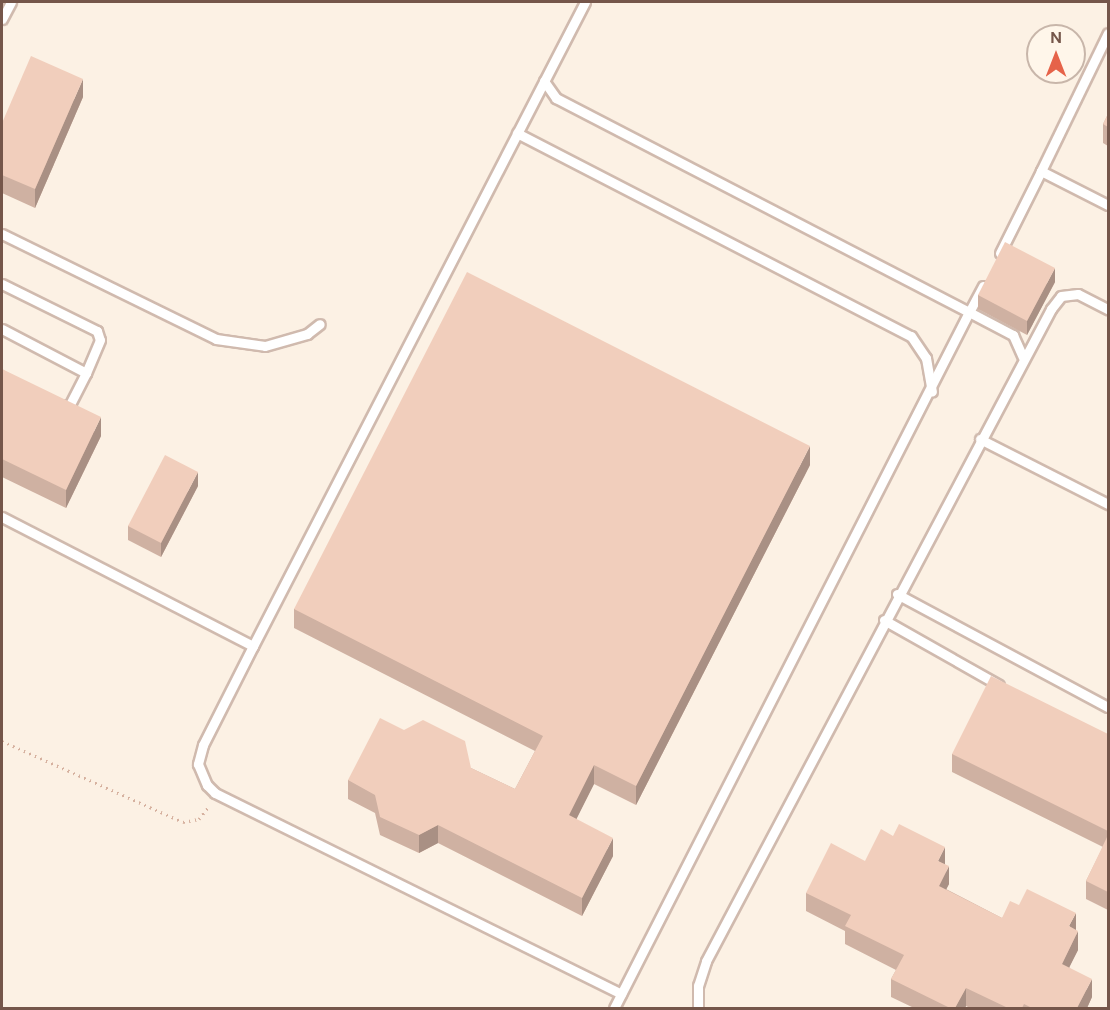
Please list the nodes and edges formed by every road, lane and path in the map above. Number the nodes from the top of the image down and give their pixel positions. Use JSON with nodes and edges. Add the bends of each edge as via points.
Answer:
{"nodes":[{"id":1,"x":10,"y":2,"type":"edge"},
{"id":2,"x":585,"y":2,"type":"edge"},
{"id":3,"x":2,"y":20,"type":"edge"},
{"id":4,"x":1108,"y":33,"type":"edge"},
{"id":5,"x":544,"y":81,"type":"junction"},
{"id":6,"x":517,"y":133,"type":"junction"},
{"id":7,"x":1041,"y":171,"type":"junction"},
{"id":8,"x":1108,"y":205,"type":"edge"},
{"id":9,"x":2,"y":234,"type":"edge"},
{"id":10,"x":995,"y":262,"type":"edge"},
{"id":11,"x":990,"y":272,"type":"edge"},
{"id":12,"x":2,"y":284,"type":"edge"},
{"id":13,"x":1108,"y":309,"type":"edge"},
{"id":14,"x":969,"y":312,"type":"junction"},
{"id":15,"x":320,"y":324,"type":"dead end"},
{"id":16,"x":2,"y":329,"type":"edge"},
{"id":17,"x":1023,"y":357,"type":"junction"},
{"id":18,"x":86,"y":373,"type":"junction"},
{"id":19,"x":932,"y":391,"type":"junction"},
{"id":20,"x":52,"y":401,"type":"edge"},
{"id":21,"x":980,"y":439,"type":"junction"},
{"id":22,"x":1108,"y":504,"type":"edge"},
{"id":23,"x":2,"y":517,"type":"edge"},
{"id":24,"x":897,"y":594,"type":"junction"},
{"id":25,"x":884,"y":620,"type":"junction"},
{"id":26,"x":253,"y":646,"type":"junction"},
{"id":27,"x":1007,"y":689,"type":"edge"},
{"id":28,"x":1108,"y":707,"type":"edge"},
{"id":29,"x":2,"y":741,"type":"edge"},
{"id":30,"x":215,"y":793,"type":"junction"},
{"id":31,"x":621,"y":994,"type":"junction"},
{"id":32,"x":614,"y":1008,"type":"edge"},
{"id":33,"x":698,"y":1008,"type":"edge"}],
"edges":[{"from":1,"to":3,"type":"lane"},
{"from":2,"to":5,"type":"lane"},
{"from":4,"to":7,"type":"lane"},
{"from":5,"to":6,"type":"lane"},
{"from":5,"to":14,"type":"lane","via":[[556,98]]},
{"from":6,"to":19,"type":"lane","via":[[911,336],[926,358]]},
{"from":6,"to":26,"type":"lane"},
{"from":7,"to":8,"type":"lane"},
{"from":7,"to":10,"type":"lane"},
{"from":9,"to":15,"type":"lane","via":[[216,339],[265,346],[307,334]]},
{"from":11,"to":14,"type":"lane"},
{"from":12,"to":18,"type":"lane","via":[[97,331],[100,340]]},
{"from":13,"to":17,"type":"lane","via":[[1078,294],[1060,297]]},
{"from":14,"to":17,"type":"lane","via":[[1013,335]]},
{"from":14,"to":19,"type":"lane"},
{"from":16,"to":18,"type":"lane"},
{"from":17,"to":21,"type":"lane"},
{"from":18,"to":20,"type":"lane","via":[[70,405]]},
{"from":19,"to":31,"type":"lane"},
{"from":21,"to":22,"type":"lane"},
{"from":21,"to":24,"type":"lane"},
{"from":23,"to":26,"type":"lane"},
{"from":24,"to":25,"type":"lane"},
{"from":24,"to":28,"type":"lane"},
{"from":25,"to":27,"type":"lane"},
{"from":25,"to":33,"type":"lane","via":[[706,961],[698,986]]},
{"from":26,"to":30,"type":"lane","via":[[198,755],[201,775]]},
{"from":29,"to":30,"type":"path","via":[[183,822],[205,815]]},
{"from":30,"to":31,"type":"lane"},
{"from":31,"to":32,"type":"lane"}]}
